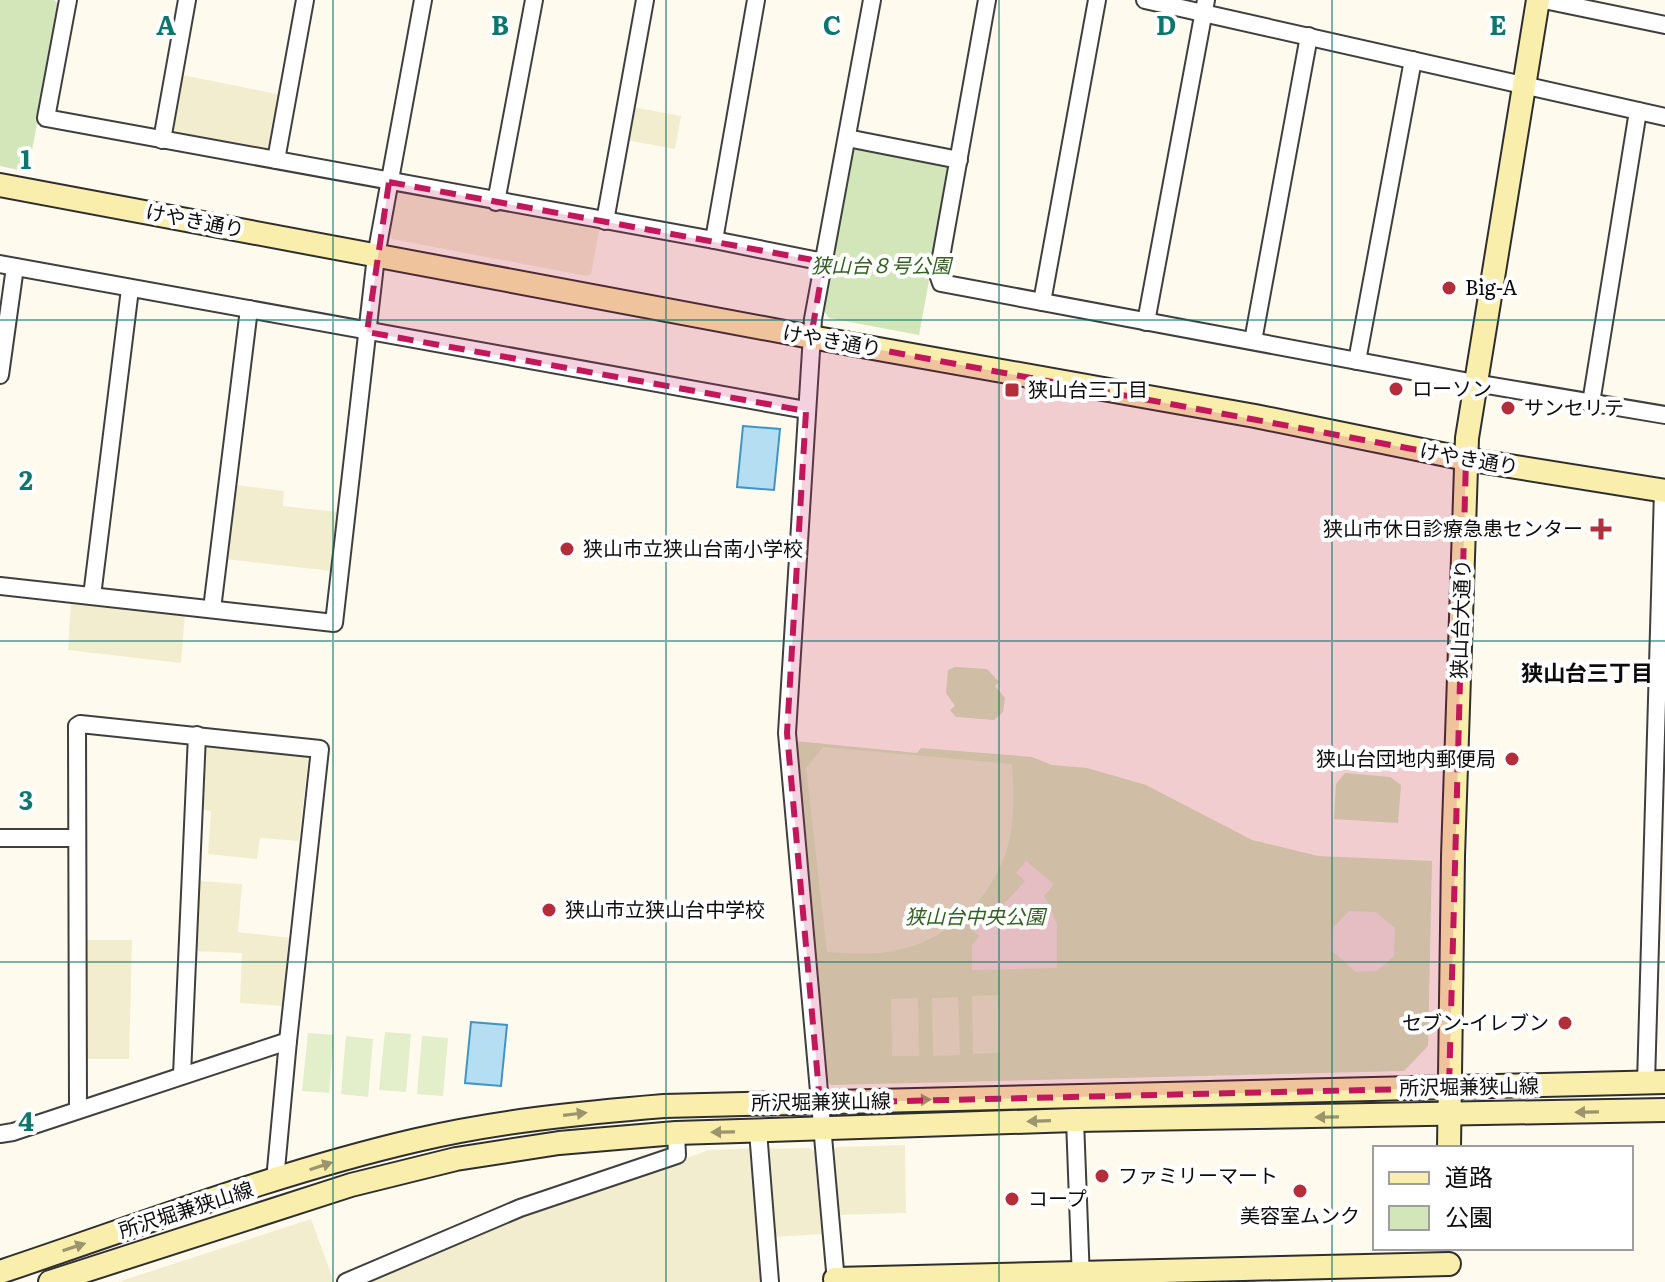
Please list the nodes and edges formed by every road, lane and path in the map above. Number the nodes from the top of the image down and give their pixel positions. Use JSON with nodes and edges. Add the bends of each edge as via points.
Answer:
{"nodes":[{"id":1,"x":68,"y":0,"type":"edge"},
{"id":2,"x":187,"y":0,"type":"edge"},
{"id":3,"x":305,"y":0,"type":"edge"},
{"id":4,"x":423,"y":0,"type":"edge"},
{"id":5,"x":534,"y":0,"type":"edge"},
{"id":6,"x":645,"y":0,"type":"edge"},
{"id":7,"x":756,"y":0,"type":"edge"},
{"id":8,"x":872,"y":0,"type":"edge"},
{"id":9,"x":987,"y":0,"type":"edge"},
{"id":10,"x":1097,"y":0,"type":"edge"},
{"id":11,"x":1145,"y":0,"type":"edge"},
{"id":12,"x":1538,"y":0,"type":"edge"},
{"id":13,"x":1544,"y":0,"type":"edge"},
{"id":14,"x":1205,"y":6,"type":"edge"},
{"id":15,"x":1665,"y":25,"type":"edge"},
{"id":16,"x":1309,"y":36,"type":"junction"},
{"id":17,"x":1413,"y":60,"type":"junction"},
{"id":18,"x":1523,"y":84,"type":"junction"},
{"id":19,"x":1638,"y":111,"type":"junction"},
{"id":20,"x":1665,"y":117,"type":"edge"},
{"id":21,"x":847,"y":138,"type":"junction"},
{"id":22,"x":162,"y":140,"type":"junction"},
{"id":23,"x":276,"y":160,"type":"junction"},
{"id":24,"x":959,"y":160,"type":"junction"},
{"id":25,"x":389,"y":182,"type":"junction"},
{"id":26,"x":0,"y":185,"type":"edge"},
{"id":27,"x":496,"y":202,"type":"junction"},
{"id":28,"x":605,"y":221,"type":"junction"},
{"id":29,"x":714,"y":240,"type":"junction"},
{"id":30,"x":376,"y":256,"type":"junction"},
{"id":31,"x":824,"y":262,"type":"junction"},
{"id":32,"x":7,"y":265,"type":"edge"},
{"id":33,"x":130,"y":289,"type":"junction"},
{"id":34,"x":1042,"y":302,"type":"junction"},
{"id":35,"x":249,"y":309,"type":"junction"},
{"id":36,"x":1146,"y":322,"type":"junction"},
{"id":37,"x":367,"y":332,"type":"junction"},
{"id":38,"x":811,"y":337,"type":"junction"},
{"id":39,"x":1253,"y":341,"type":"junction"},
{"id":40,"x":1357,"y":361,"type":"junction"},
{"id":41,"x":0,"y":375,"type":"edge"},
{"id":42,"x":1475,"y":383,"type":"junction"},
{"id":43,"x":1591,"y":403,"type":"junction"},
{"id":44,"x":806,"y":410,"type":"junction"},
{"id":45,"x":1665,"y":415,"type":"edge"},
{"id":46,"x":1466,"y":459,"type":"junction"},
{"id":47,"x":1664,"y":491,"type":"edge"},
{"id":48,"x":0,"y":586,"type":"edge"},
{"id":49,"x":92,"y":596,"type":"junction"},
{"id":50,"x":212,"y":609,"type":"junction"},
{"id":51,"x":197,"y":735,"type":"junction"},
{"id":52,"x":0,"y":838,"type":"edge"},
{"id":53,"x":76,"y":838,"type":"junction"},
{"id":54,"x":288,"y":1041,"type":"junction"},
{"id":55,"x":182,"y":1075,"type":"junction"},
{"id":56,"x":1656,"y":1082,"type":"edge"},
{"id":57,"x":1449,"y":1088,"type":"junction"},
{"id":58,"x":820,"y":1103,"type":"junction"},
{"id":59,"x":78,"y":1109,"type":"junction"},
{"id":60,"x":1665,"y":1110,"type":"edge"},
{"id":61,"x":1448,"y":1116,"type":"junction"},
{"id":62,"x":1075,"y":1120,"type":"junction"},
{"id":63,"x":824,"y":1129,"type":"junction"},
{"id":64,"x":758,"y":1131,"type":"junction"},
{"id":65,"x":676,"y":1133,"type":"junction"},
{"id":66,"x":0,"y":1134,"type":"edge"},
{"id":67,"x":1449,"y":1146,"type":"edge"},
{"id":68,"x":275,"y":1180,"type":"junction"},
{"id":69,"x":1450,"y":1265,"type":"edge"},
{"id":70,"x":0,"y":1272,"type":"edge"},
{"id":71,"x":1198,"y":1276,"type":"edge"},
{"id":72,"x":1080,"y":1278,"type":"edge"},
{"id":73,"x":957,"y":1279,"type":"edge"},
{"id":74,"x":836,"y":1281,"type":"edge"},
{"id":75,"x":50,"y":1282,"type":"edge"},
{"id":76,"x":346,"y":1282,"type":"edge"},
{"id":77,"x":770,"y":1282,"type":"edge"}],
"edges":[{"from":1,"to":22,"type":"street","via":[[46,118]]},
{"from":2,"to":22,"type":"street"},
{"from":3,"to":23,"type":"street"},
{"from":4,"to":25,"type":"street"},
{"from":5,"to":27,"type":"street"},
{"from":6,"to":28,"type":"street"},
{"from":7,"to":29,"type":"street"},
{"from":8,"to":21,"type":"street"},
{"from":9,"to":24,"type":"street"},
{"from":10,"to":34,"type":"street"},
{"from":11,"to":14,"type":"street"},
{"from":12,"to":18,"type":"street","name":"狭山台大通り"},
{"from":13,"to":15,"type":"street"},
{"from":14,"to":16,"type":"street"},
{"from":14,"to":36,"type":"street"},
{"from":16,"to":17,"type":"street"},
{"from":16,"to":39,"type":"street"},
{"from":17,"to":18,"type":"street"},
{"from":17,"to":40,"type":"street"},
{"from":18,"to":19,"type":"street"},
{"from":18,"to":42,"type":"street","name":"狭山台大通り"},
{"from":19,"to":20,"type":"street"},
{"from":19,"to":43,"type":"street"},
{"from":21,"to":24,"type":"street"},
{"from":21,"to":31,"type":"street"},
{"from":22,"to":23,"type":"street"},
{"from":23,"to":25,"type":"street"},
{"from":24,"to":34,"type":"street","via":[[939,282]]},
{"from":25,"to":27,"type":"street"},
{"from":25,"to":30,"type":"street"},
{"from":26,"to":30,"type":"street","name":"けやき通り"},
{"from":27,"to":28,"type":"street"},
{"from":28,"to":29,"type":"street"},
{"from":29,"to":31,"type":"street"},
{"from":30,"to":37,"type":"street"},
{"from":30,"to":38,"type":"street","name":"けやき通り"},
{"from":31,"to":38,"type":"street"},
{"from":32,"to":33,"type":"street"},
{"from":32,"to":41,"type":"street"},
{"from":33,"to":35,"type":"street"},
{"from":33,"to":49,"type":"street"},
{"from":34,"to":36,"type":"street"},
{"from":35,"to":37,"type":"street"},
{"from":35,"to":50,"type":"street"},
{"from":36,"to":39,"type":"street"},
{"from":37,"to":44,"type":"street"},
{"from":37,"to":50,"type":"street","via":[[334,623]]},
{"from":38,"to":44,"type":"street"},
{"from":38,"to":46,"type":"street","name":"けやき通り"},
{"from":39,"to":40,"type":"street"},
{"from":40,"to":42,"type":"street"},
{"from":42,"to":43,"type":"street"},
{"from":42,"to":46,"type":"street","name":"狭山台大通り"},
{"from":43,"to":45,"type":"street"},
{"from":44,"to":58,"type":"street","via":[[787,733]]},
{"from":46,"to":47,"type":"street","name":"けやき通り"},
{"from":46,"to":57,"type":"street","name":"狭山台大通り"},
{"from":47,"to":56,"type":"street"},
{"from":48,"to":49,"type":"street"},
{"from":49,"to":50,"type":"street"},
{"from":51,"to":53,"type":"street","via":[[77,726]]},
{"from":51,"to":54,"type":"street","via":[[320,749]]},
{"from":51,"to":55,"type":"street"},
{"from":52,"to":53,"type":"street"},
{"from":53,"to":59,"type":"street"},
{"from":54,"to":55,"type":"street"},
{"from":54,"to":68,"type":"street"},
{"from":55,"to":59,"type":"street"},
{"from":56,"to":57,"type":"street","name":"所沢堀兼狭山線"},
{"from":58,"to":57,"type":"street","name":"所沢堀兼狭山線","one_way":true},
{"from":57,"to":61,"type":"street","name":"狭山台大通り"},
{"from":58,"to":63,"type":"street"},
{"from":68,"to":58,"type":"street","name":"所沢堀兼狭山線","one_way":true,"via":[[420,1139],[506,1123],[664,1106]]},
{"from":59,"to":66,"type":"street"},
{"from":60,"to":61,"type":"street","name":"所沢堀兼狭山線","one_way":true},
{"from":61,"to":62,"type":"street","name":"所沢堀兼狭山線","one_way":true},
{"from":61,"to":67,"type":"street","name":"狭山台大通り"},
{"from":62,"to":63,"type":"street","name":"所沢堀兼狭山線","one_way":true},
{"from":62,"to":72,"type":"street"},
{"from":63,"to":64,"type":"street","name":"所沢堀兼狭山線"},
{"from":63,"to":74,"type":"street"},
{"from":64,"to":65,"type":"street","name":"所沢堀兼狭山線","one_way":true},
{"from":64,"to":77,"type":"street"},
{"from":65,"to":75,"type":"street","name":"所沢堀兼狭山線","via":[[559,1143],[412,1169]]},
{"from":65,"to":76,"type":"street","via":[[677,1155],[520,1208]]},
{"from":70,"to":68,"type":"street","name":"所沢堀兼狭山線","one_way":true},
{"from":69,"to":71,"type":"street"},
{"from":71,"to":72,"type":"street"},
{"from":72,"to":73,"type":"street"},
{"from":73,"to":74,"type":"street"}]}
